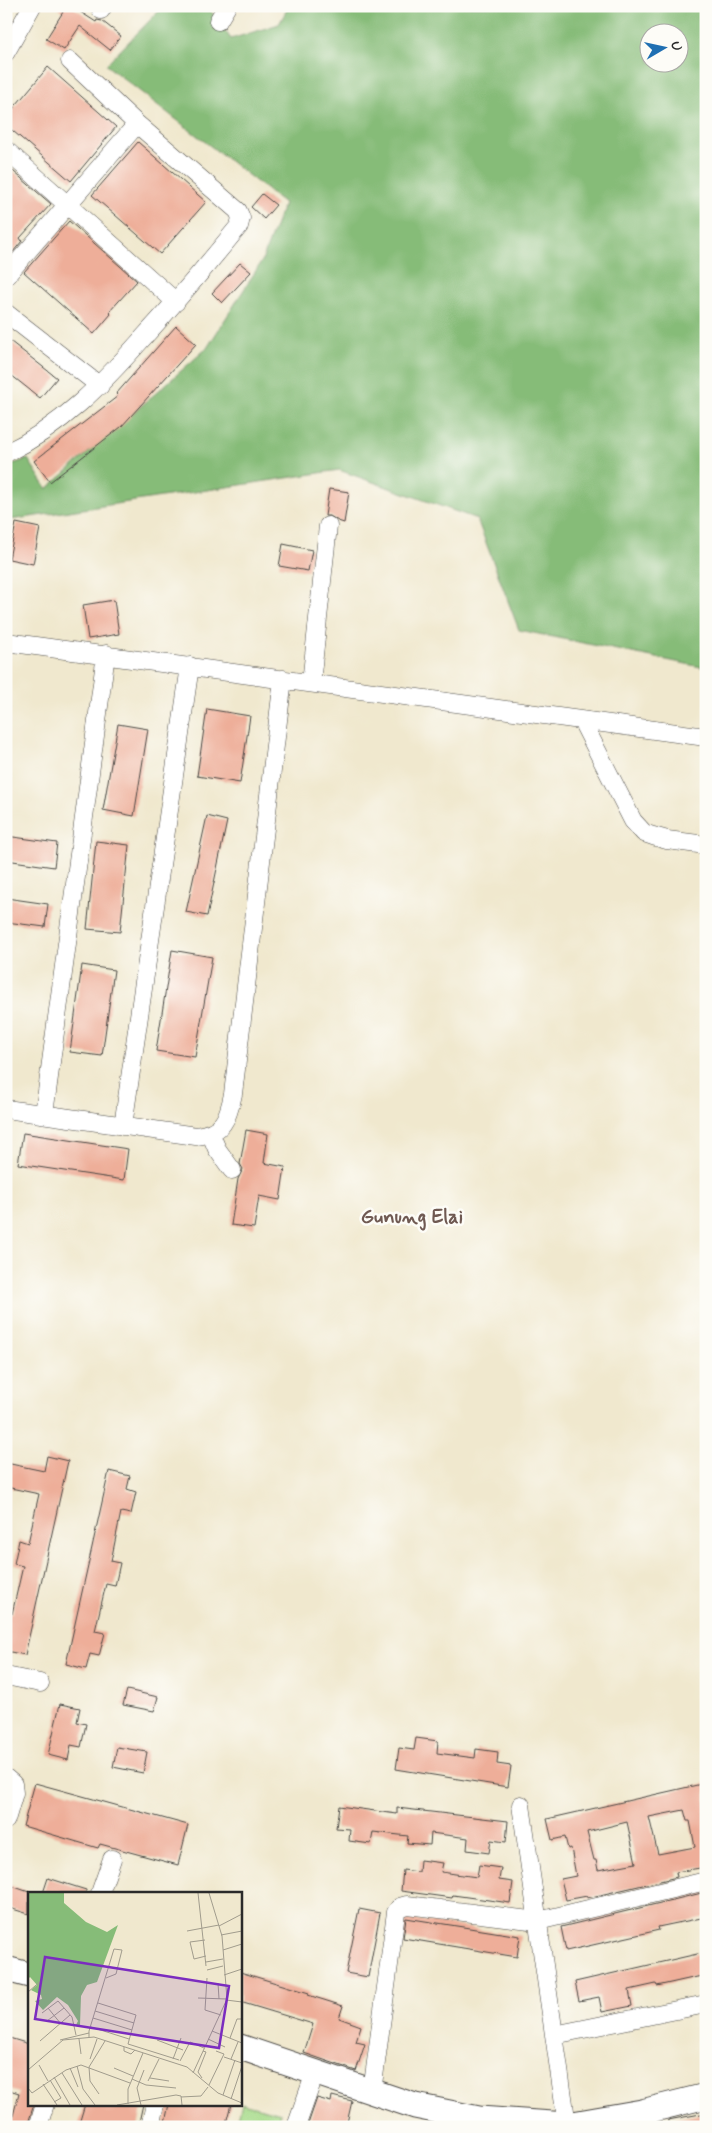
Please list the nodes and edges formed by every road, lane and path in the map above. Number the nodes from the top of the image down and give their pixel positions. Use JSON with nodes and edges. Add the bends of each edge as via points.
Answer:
{"nodes":[{"id":1,"x":32,"y":6,"type":"edge"},
{"id":2,"x":6,"y":52,"type":"edge"},
{"id":3,"x":70,"y":61,"type":"dead end"},
{"id":4,"x":137,"y":124,"type":"junction"},
{"id":5,"x":6,"y":150,"type":"edge"},
{"id":6,"x":68,"y":205,"type":"junction"},
{"id":7,"x":6,"y":276,"type":"edge"},
{"id":8,"x":176,"y":302,"type":"junction"},
{"id":9,"x":6,"y":313,"type":"edge"},
{"id":10,"x":100,"y":386,"type":"junction"},
{"id":11,"x":6,"y":453,"type":"edge"},
{"id":12,"x":328,"y":526,"type":"dead end"},
{"id":13,"x":6,"y":642,"type":"edge"},
{"id":14,"x":106,"y":654,"type":"junction"},
{"id":15,"x":190,"y":666,"type":"junction"},
{"id":16,"x":283,"y":679,"type":"junction"},
{"id":17,"x":311,"y":683,"type":"junction"},
{"id":18,"x":582,"y":721,"type":"junction"},
{"id":19,"x":706,"y":737,"type":"edge"},
{"id":20,"x":706,"y":845,"type":"edge"},
{"id":21,"x":6,"y":1109,"type":"edge"},
{"id":22,"x":44,"y":1114,"type":"junction"},
{"id":23,"x":123,"y":1126,"type":"junction"},
{"id":24,"x":211,"y":1134,"type":"junction"},
{"id":25,"x":232,"y":1170,"type":"dead end"},
{"id":26,"x":6,"y":1676,"type":"edge"},
{"id":27,"x":40,"y":1683,"type":"dead end"},
{"id":28,"x":6,"y":1778,"type":"edge"},
{"id":29,"x":521,"y":1805,"type":"dead end"},
{"id":30,"x":6,"y":1820,"type":"edge"},
{"id":31,"x":112,"y":1859,"type":"dead end"},
{"id":32,"x":706,"y":1881,"type":"edge"},
{"id":33,"x":100,"y":1892,"type":"edge"},
{"id":34,"x":538,"y":1921,"type":"junction"},
{"id":35,"x":6,"y":1969,"type":"edge"},
{"id":36,"x":28,"y":1975,"type":"edge"},
{"id":37,"x":706,"y":2004,"type":"edge"},
{"id":38,"x":554,"y":2035,"type":"junction"},
{"id":39,"x":241,"y":2048,"type":"edge"},
{"id":40,"x":315,"y":2073,"type":"junction"},
{"id":41,"x":372,"y":2092,"type":"junction"},
{"id":42,"x":706,"y":2096,"type":"edge"},
{"id":43,"x":44,"y":2106,"type":"edge"},
{"id":44,"x":155,"y":2106,"type":"edge"},
{"id":45,"x":557,"y":2125,"type":"edge"},
{"id":46,"x":38,"y":2127,"type":"edge"},
{"id":47,"x":150,"y":2127,"type":"edge"},
{"id":48,"x":296,"y":2127,"type":"edge"}],
"edges":[{"from":1,"to":2,"type":"street"},
{"from":3,"to":4,"type":"street"},
{"from":4,"to":6,"type":"street"},
{"from":4,"to":8,"type":"street","via":[[238,210],[241,218],[239,226]]},
{"from":5,"to":6,"type":"street"},
{"from":6,"to":7,"type":"street"},
{"from":6,"to":8,"type":"street"},
{"from":8,"to":10,"type":"street"},
{"from":9,"to":10,"type":"street"},
{"from":10,"to":11,"type":"street","via":[[40,435]]},
{"from":12,"to":17,"type":"street"},
{"from":13,"to":14,"type":"street"},
{"from":14,"to":15,"type":"street"},
{"from":14,"to":22,"type":"street"},
{"from":15,"to":16,"type":"street"},
{"from":15,"to":23,"type":"street"},
{"from":16,"to":17,"type":"street"},
{"from":16,"to":24,"type":"street","via":[[233,1094],[229,1113]]},
{"from":17,"to":18,"type":"street"},
{"from":18,"to":19,"type":"street"},
{"from":18,"to":20,"type":"street","via":[[633,821],[644,833],[667,840]]},
{"from":21,"to":22,"type":"street"},
{"from":22,"to":23,"type":"street"},
{"from":23,"to":24,"type":"street","via":[[196,1136]]},
{"from":24,"to":25,"type":"street"},
{"from":26,"to":27,"type":"street"},
{"from":28,"to":30,"type":"street","via":[[13,1784],[14,1793]]},
{"from":29,"to":34,"type":"street"},
{"from":31,"to":33,"type":"street"},
{"from":32,"to":34,"type":"street"},
{"from":34,"to":38,"type":"street"},
{"from":34,"to":41,"type":"street","via":[[407,1905],[400,1907],[396,1912]]},
{"from":35,"to":36,"type":"street"},
{"from":37,"to":38,"type":"street"},
{"from":38,"to":45,"type":"street"},
{"from":39,"to":40,"type":"street"},
{"from":40,"to":41,"type":"street"},
{"from":40,"to":48,"type":"street"},
{"from":41,"to":45,"type":"street","via":[[443,2113]]},
{"from":42,"to":45,"type":"street","via":[[642,2112]]},
{"from":43,"to":46,"type":"street"},
{"from":44,"to":47,"type":"street"}]}
